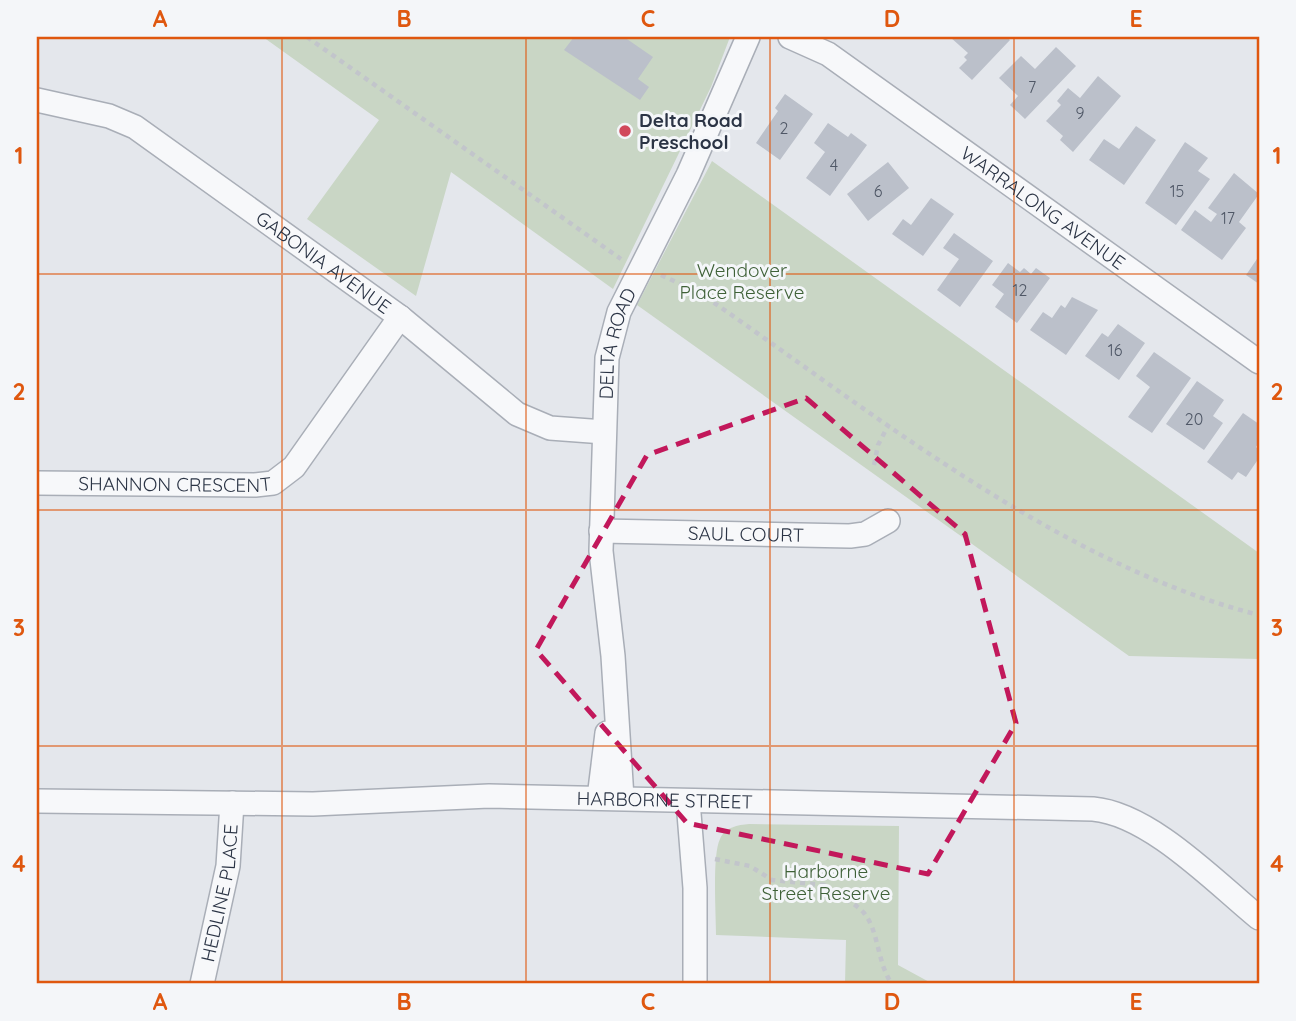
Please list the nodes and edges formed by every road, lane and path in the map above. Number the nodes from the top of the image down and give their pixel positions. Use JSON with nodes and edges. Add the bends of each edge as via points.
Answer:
{"nodes":[{"id":1,"x":307,"y":37,"type":"edge"},
{"id":2,"x":748,"y":37,"type":"edge"},
{"id":3,"x":790,"y":37,"type":"edge"},
{"id":4,"x":812,"y":37,"type":"edge"},
{"id":5,"x":828,"y":54,"type":"junction"},
{"id":6,"x":37,"y":100,"type":"edge"},
{"id":7,"x":640,"y":270,"type":"junction"},
{"id":8,"x":400,"y":317,"type":"junction"},
{"id":9,"x":1259,"y":362,"type":"edge"},
{"id":10,"x":888,"y":424,"type":"junction"},
{"id":11,"x":604,"y":432,"type":"junction"},
{"id":12,"x":874,"y":465,"type":"dead end"},
{"id":13,"x":37,"y":483,"type":"edge"},
{"id":14,"x":888,"y":522,"type":"dead end"},
{"id":15,"x":601,"y":531,"type":"junction"},
{"id":16,"x":1259,"y":615,"type":"edge"},
{"id":17,"x":613,"y":677,"type":"junction"},
{"id":18,"x":599,"y":798,"type":"junction"},
{"id":19,"x":622,"y":798,"type":"junction"},
{"id":20,"x":37,"y":801,"type":"edge"},
{"id":21,"x":698,"y":801,"type":"junction"},
{"id":22,"x":232,"y":803,"type":"junction"},
{"id":23,"x":714,"y":859,"type":"dead end"},
{"id":24,"x":1259,"y":918,"type":"edge"},
{"id":25,"x":202,"y":984,"type":"edge"},
{"id":26,"x":695,"y":984,"type":"edge"},
{"id":27,"x":892,"y":984,"type":"edge"}],
"edges":[{"from":1,"to":7,"type":"path"},
{"from":2,"to":7,"type":"street","name":"DELTA ROAD","via":[[693,166]]},
{"from":3,"to":5,"type":"street","name":"WARRALONG AVENUE"},
{"from":4,"to":5,"type":"street","name":"WARRALONG AVENUE"},
{"from":5,"to":9,"type":"street","name":"WARRALONG AVENUE"},
{"from":6,"to":8,"type":"street","name":"GABONIA AVENUE","via":[[135,127]]},
{"from":7,"to":10,"type":"path","via":[[700,293]]},
{"from":7,"to":11,"type":"street","name":"DELTA ROAD","via":[[611,337],[604,382]]},
{"from":8,"to":11,"type":"street","name":"GABONIA AVENUE","via":[[531,423]]},
{"from":8,"to":13,"type":"street","name":"SHANNON CRESCENT","via":[[293,467],[273,483]]},
{"from":10,"to":12,"type":"path"},
{"from":10,"to":16,"type":"path","via":[[985,488],[1114,563],[1195,596]]},
{"from":11,"to":15,"type":"street","name":"DELTA ROAD"},
{"from":14,"to":15,"type":"street","name":"SAUL COURT","via":[[850,536]]},
{"from":15,"to":17,"type":"street","name":"DELTA ROAD"},
{"from":17,"to":18,"type":"street","name":"DELTA ROAD"},
{"from":17,"to":19,"type":"street","name":"DELTA ROAD"},
{"from":18,"to":19,"type":"street","name":"HARBORNE STREET"},
{"from":18,"to":22,"type":"street","name":"HARBORNE STREET","via":[[475,796]]},
{"from":19,"to":21,"type":"street","name":"HARBORNE STREET"},
{"from":20,"to":22,"type":"street","name":"HARBORNE STREET"},
{"from":21,"to":24,"type":"street","name":"HARBORNE STREET","via":[[1111,811],[1155,834]]},
{"from":21,"to":26,"type":"street"},
{"from":22,"to":25,"type":"street","name":"HEDLINE PLACE","via":[[228,866]]},
{"from":23,"to":27,"type":"path","via":[[750,866],[772,880],[824,885],[853,903],[870,923]]}]}
